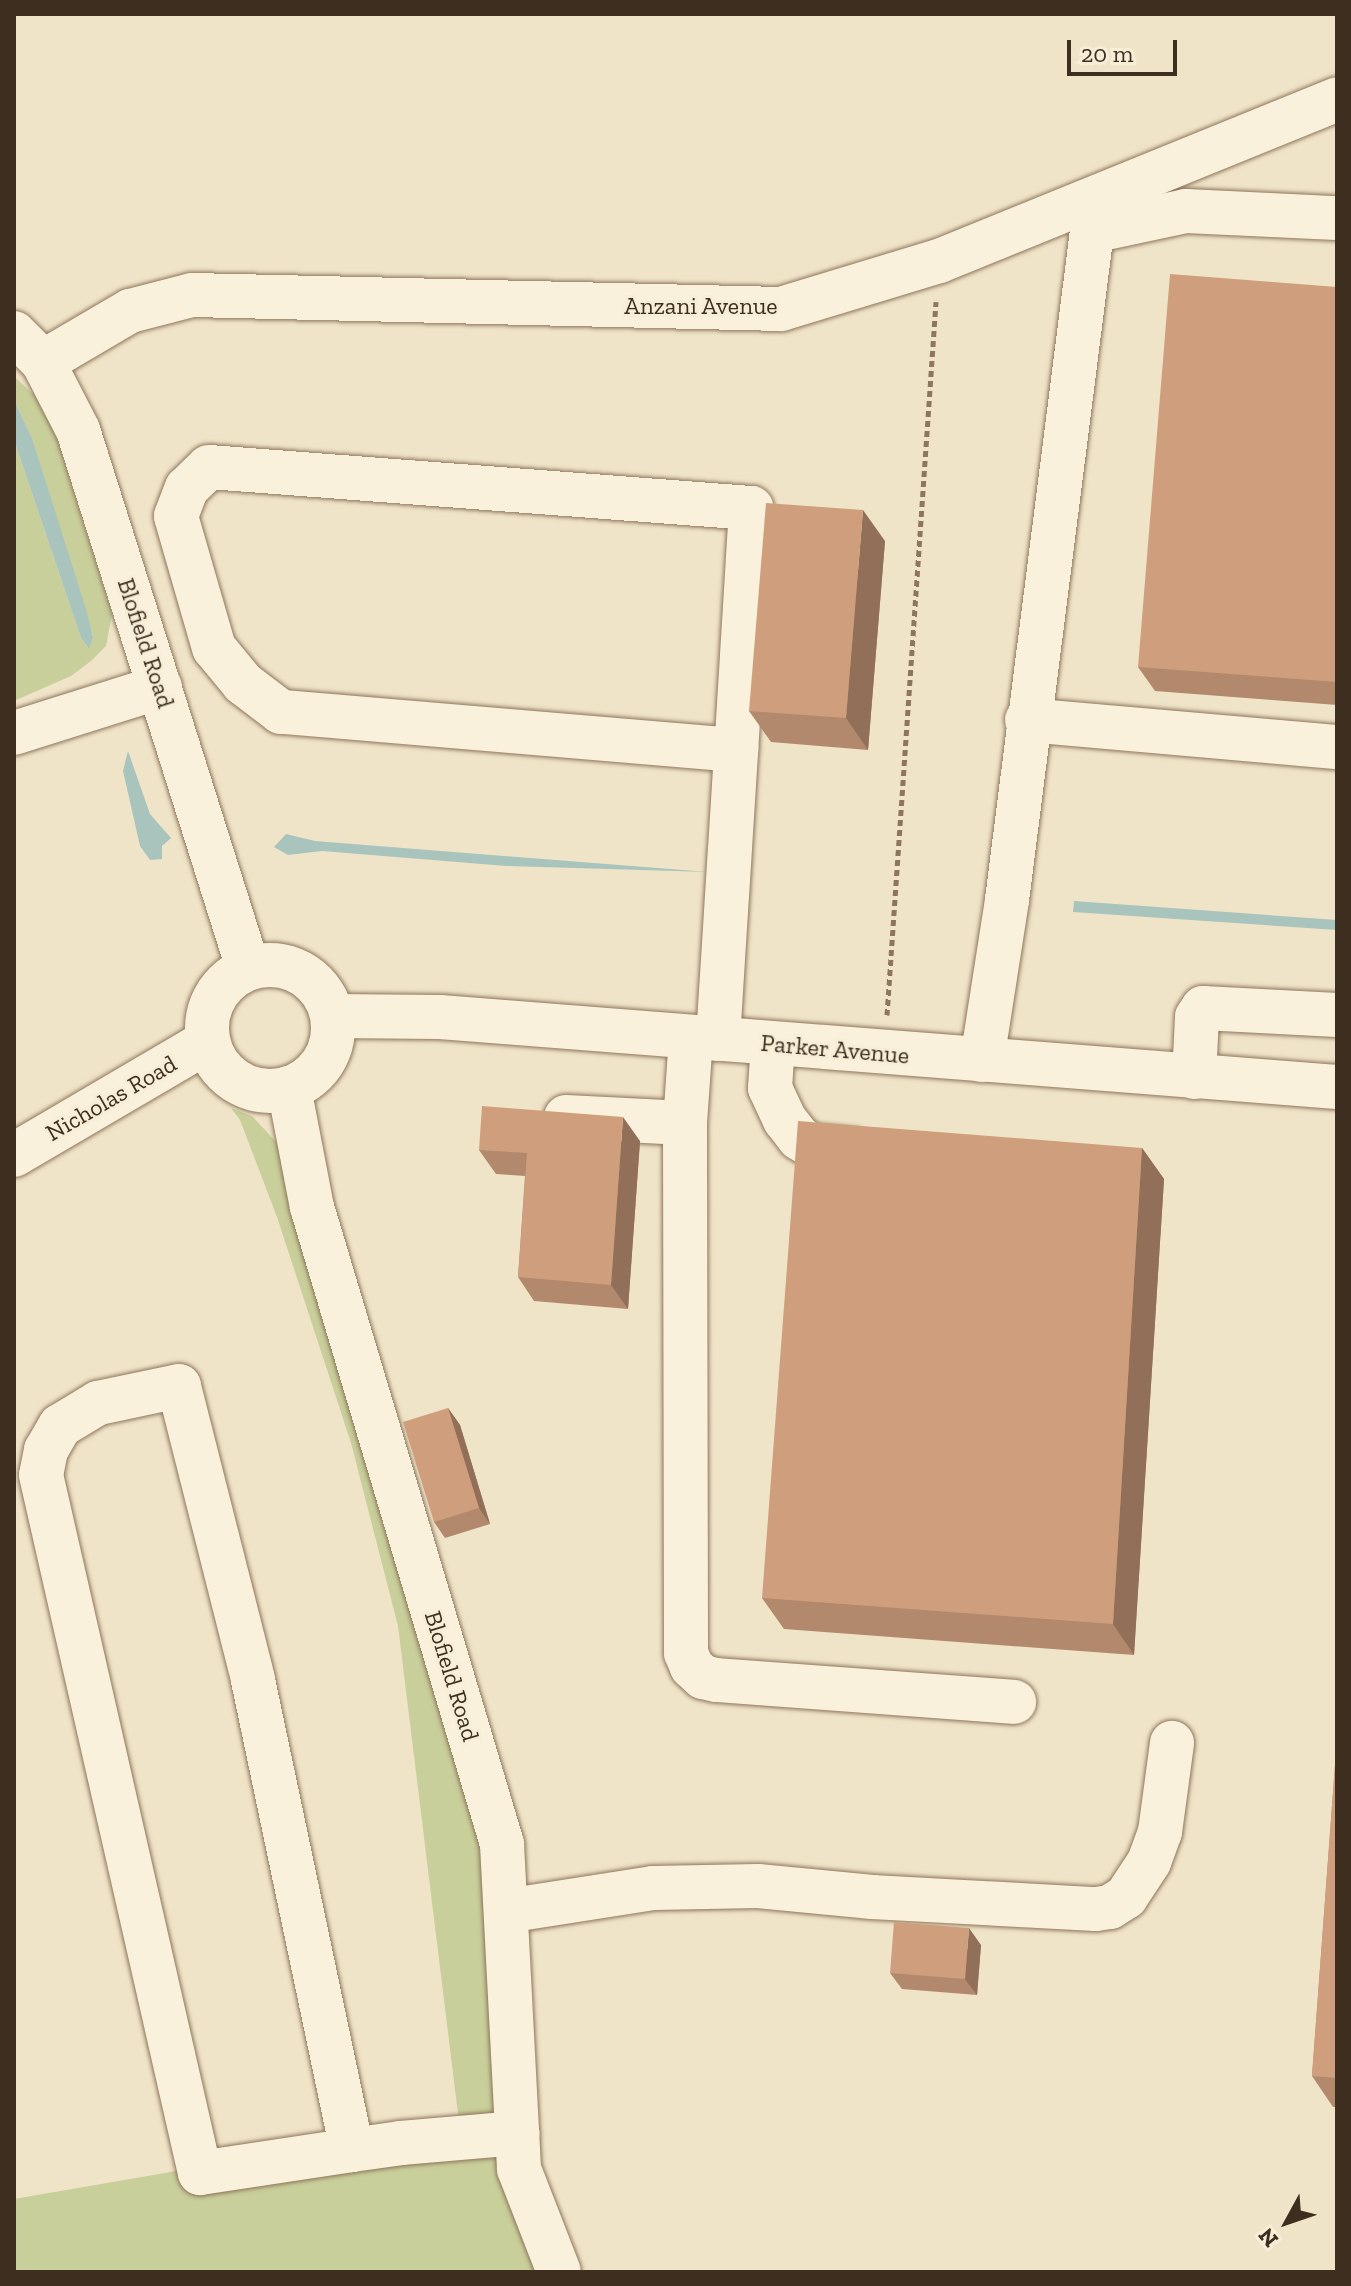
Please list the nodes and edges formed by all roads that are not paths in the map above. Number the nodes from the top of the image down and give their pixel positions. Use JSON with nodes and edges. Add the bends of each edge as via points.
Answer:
{"nodes":[{"id":1,"x":1337,"y":99,"type":"edge"},
{"id":2,"x":1337,"y":218,"type":"edge"},
{"id":3,"x":28,"y":347,"type":"edge"},
{"id":4,"x":160,"y":687,"type":"junction"},
{"id":5,"x":1027,"y":720,"type":"junction"},
{"id":6,"x":14,"y":733,"type":"edge"},
{"id":7,"x":1337,"y":747,"type":"edge"},
{"id":8,"x":736,"y":750,"type":"junction"},
{"id":9,"x":248,"y":968,"type":"junction"},
{"id":10,"x":1337,"y":1015,"type":"edge"},
{"id":11,"x":333,"y":1016,"type":"junction"},
{"id":12,"x":704,"y":1038,"type":"junction"},
{"id":13,"x":208,"y":1041,"type":"junction"},
{"id":14,"x":773,"y":1044,"type":"junction"},
{"id":15,"x":982,"y":1060,"type":"junction"},
{"id":16,"x":1194,"y":1077,"type":"junction"},
{"id":17,"x":1337,"y":1087,"type":"edge"},
{"id":18,"x":289,"y":1088,"type":"junction"},
{"id":19,"x":527,"y":1115,"type":"edge"},
{"id":20,"x":685,"y":1123,"type":"junction"},
{"id":21,"x":885,"y":1153,"type":"edge"},
{"id":22,"x":14,"y":1155,"type":"edge"},
{"id":23,"x":1014,"y":1702,"type":"dead end"},
{"id":24,"x":1172,"y":1743,"type":"dead end"},
{"id":25,"x":506,"y":1911,"type":"junction"},
{"id":26,"x":518,"y":2133,"type":"junction"},
{"id":27,"x":352,"y":2150,"type":"junction"},
{"id":28,"x":559,"y":2272,"type":"edge"}],
"edges":[{"from":1,"to":3,"type":"street","name":"Anzani Avenue","via":[[939,261],[781,309],[192,295]]},
{"from":2,"to":5,"type":"street","via":[[1186,211],[1092,231]]},
{"from":3,"to":4,"type":"street","name":"Blofield Road","via":[[78,430]]},
{"from":4,"to":6,"type":"street"},
{"from":4,"to":9,"type":"street","name":"Blofield Road"},
{"from":5,"to":7,"type":"street"},
{"from":5,"to":15,"type":"street"},
{"from":8,"to":8,"type":"street","via":[[281,712],[243,683],[214,648],[176,516],[187,488],[209,467],[751,508]]},
{"from":8,"to":12,"type":"street"},
{"from":9,"to":11,"type":"street","via":[[270,964],[302,972],[319,987]]},
{"from":9,"to":13,"type":"street","via":[[215,996]]},
{"from":10,"to":16,"type":"street","via":[[1203,1008],[1197,1017]]},
{"from":11,"to":12,"type":"street","name":"Parker Avenue","via":[[440,1017]]},
{"from":11,"to":18,"type":"street","via":[[326,1058],[313,1075]]},
{"from":12,"to":14,"type":"street","name":"Parker Avenue"},
{"from":12,"to":20,"type":"street"},
{"from":13,"to":18,"type":"street","via":[[221,1068],[238,1082],[267,1091]]},
{"from":13,"to":22,"type":"street","name":"Nicholas Road"},
{"from":14,"to":15,"type":"street","name":"Parker Avenue"},
{"from":14,"to":21,"type":"street","via":[[770,1088],[799,1138],[825,1149]]},
{"from":15,"to":16,"type":"street","name":"Parker Avenue"},
{"from":16,"to":17,"type":"street","name":"Parker Avenue"},
{"from":18,"to":25,"type":"street","name":"Blofield Road","via":[[312,1207],[502,1844]]},
{"from":19,"to":20,"type":"street"},
{"from":20,"to":23,"type":"street","via":[[686,1653],[692,1667],[716,1680]]},
{"from":24,"to":25,"type":"street","via":[[1160,1832],[1149,1862],[1126,1897],[1110,1907],[872,1897],[758,1886],[653,1888]]},
{"from":25,"to":26,"type":"street","name":"Blofield Road"},
{"from":26,"to":27,"type":"street"},
{"from":26,"to":28,"type":"street","name":"Blofield Road","via":[[519,2169]]},
{"from":27,"to":27,"type":"street","via":[[200,2173],[41,1475],[46,1450],[60,1426],[98,1403],[179,1386],[253,1679]]}]}
